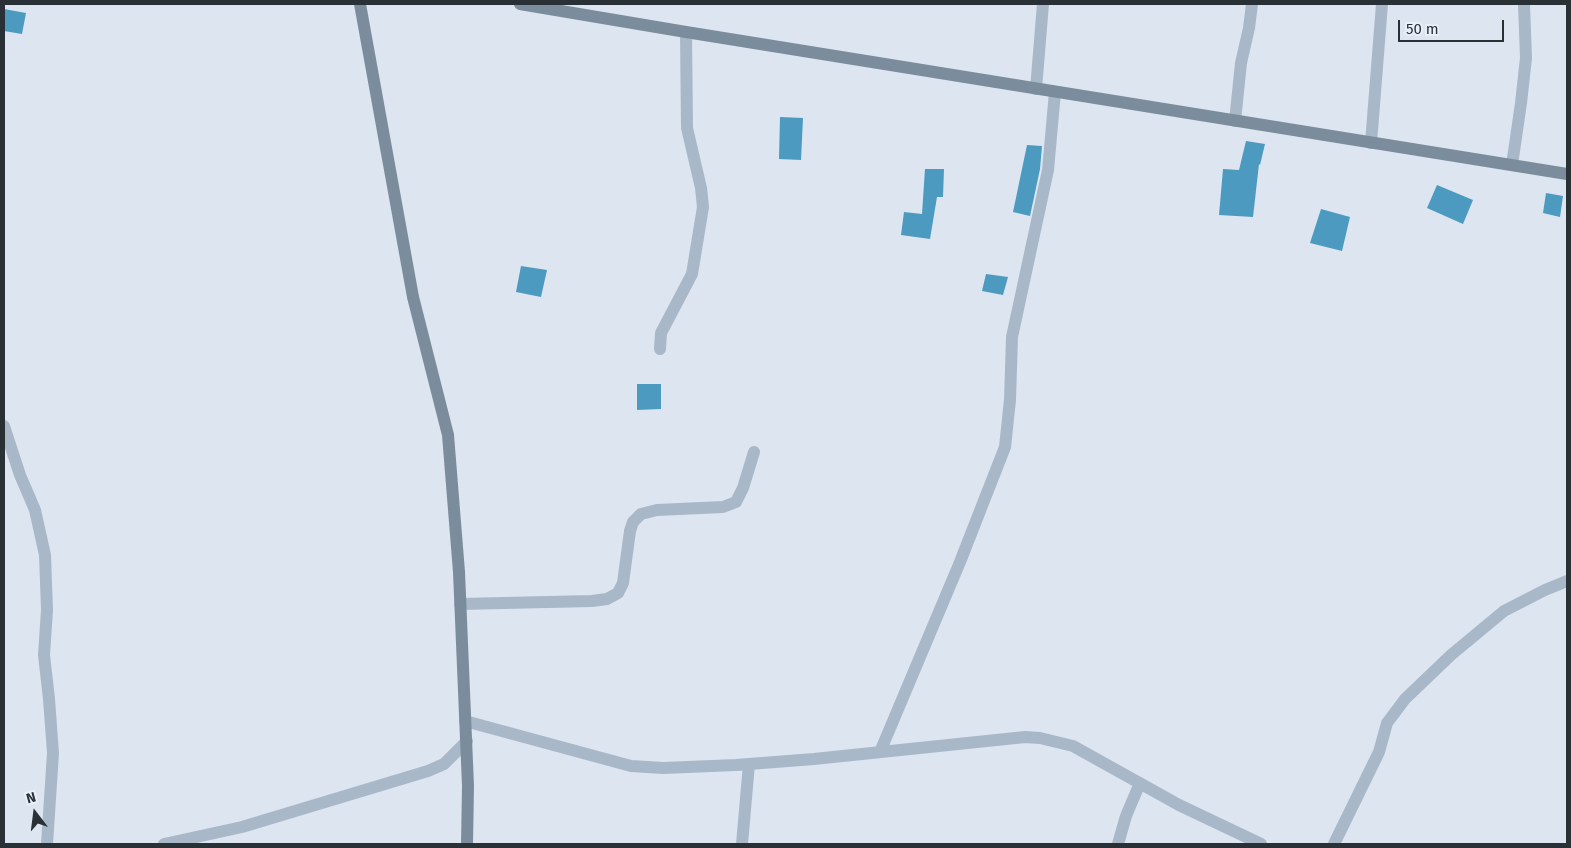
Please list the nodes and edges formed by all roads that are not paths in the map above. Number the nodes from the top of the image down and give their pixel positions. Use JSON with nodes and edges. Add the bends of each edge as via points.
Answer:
{"nodes":[{"id":1,"x":360,"y":4,"type":"edge"},
{"id":2,"x":520,"y":4,"type":"edge"},
{"id":3,"x":1043,"y":4,"type":"edge"},
{"id":4,"x":1252,"y":4,"type":"edge"},
{"id":5,"x":1382,"y":4,"type":"edge"},
{"id":6,"x":1524,"y":4,"type":"edge"},
{"id":7,"x":686,"y":32,"type":"junction"},
{"id":8,"x":1036,"y":89,"type":"junction"},
{"id":9,"x":1055,"y":92,"type":"junction"},
{"id":10,"x":1235,"y":121,"type":"junction"},
{"id":11,"x":1371,"y":143,"type":"junction"},
{"id":12,"x":1512,"y":165,"type":"junction"},
{"id":13,"x":1567,"y":174,"type":"edge"},
{"id":14,"x":660,"y":349,"type":"dead end"},
{"id":15,"x":4,"y":426,"type":"edge"},
{"id":16,"x":754,"y":452,"type":"dead end"},
{"id":17,"x":1567,"y":581,"type":"edge"},
{"id":18,"x":460,"y":604,"type":"junction"},
{"id":19,"x":466,"y":721,"type":"junction"},
{"id":20,"x":467,"y":741,"type":"junction"},
{"id":21,"x":880,"y":752,"type":"junction"},
{"id":22,"x":749,"y":764,"type":"junction"},
{"id":23,"x":1140,"y":783,"type":"junction"},
{"id":24,"x":47,"y":844,"type":"edge"},
{"id":25,"x":164,"y":844,"type":"edge"},
{"id":26,"x":467,"y":844,"type":"edge"},
{"id":27,"x":742,"y":844,"type":"edge"},
{"id":28,"x":1118,"y":844,"type":"edge"},
{"id":29,"x":1261,"y":844,"type":"edge"},
{"id":30,"x":1334,"y":844,"type":"edge"}],
"edges":[{"from":1,"to":18,"type":"main road","via":[[413,298],[448,435]]},
{"from":2,"to":7,"type":"main road"},
{"from":3,"to":8,"type":"street"},
{"from":4,"to":10,"type":"street"},
{"from":5,"to":11,"type":"street"},
{"from":6,"to":12,"type":"street","via":[[1526,58]]},
{"from":7,"to":8,"type":"main road"},
{"from":7,"to":14,"type":"street","via":[[686,128],[703,206],[692,274],[661,333]]},
{"from":8,"to":9,"type":"main road"},
{"from":9,"to":10,"type":"main road"},
{"from":9,"to":21,"type":"street","via":[[1048,170],[1012,337],[1010,400],[1004,447],[960,562]]},
{"from":10,"to":11,"type":"main road"},
{"from":11,"to":12,"type":"main road"},
{"from":12,"to":13,"type":"main road"},
{"from":15,"to":24,"type":"street","via":[[35,510],[46,554],[44,655],[53,753]]},
{"from":16,"to":18,"type":"street","via":[[736,502],[723,507],[657,510],[641,514],[633,522],[623,583],[618,593],[607,599]]},
{"from":17,"to":30,"type":"street","via":[[1504,611],[1405,699],[1387,723],[1379,752]]},
{"from":18,"to":19,"type":"main road"},
{"from":19,"to":20,"type":"main road"},
{"from":19,"to":22,"type":"street","via":[[631,766],[663,768]]},
{"from":20,"to":25,"type":"street","via":[[444,764],[428,771],[242,828]]},
{"from":20,"to":26,"type":"main road"},
{"from":21,"to":22,"type":"street"},
{"from":21,"to":23,"type":"street","via":[[1040,738],[1073,746]]},
{"from":22,"to":27,"type":"street"},
{"from":23,"to":28,"type":"street"},
{"from":23,"to":29,"type":"street"}]}
